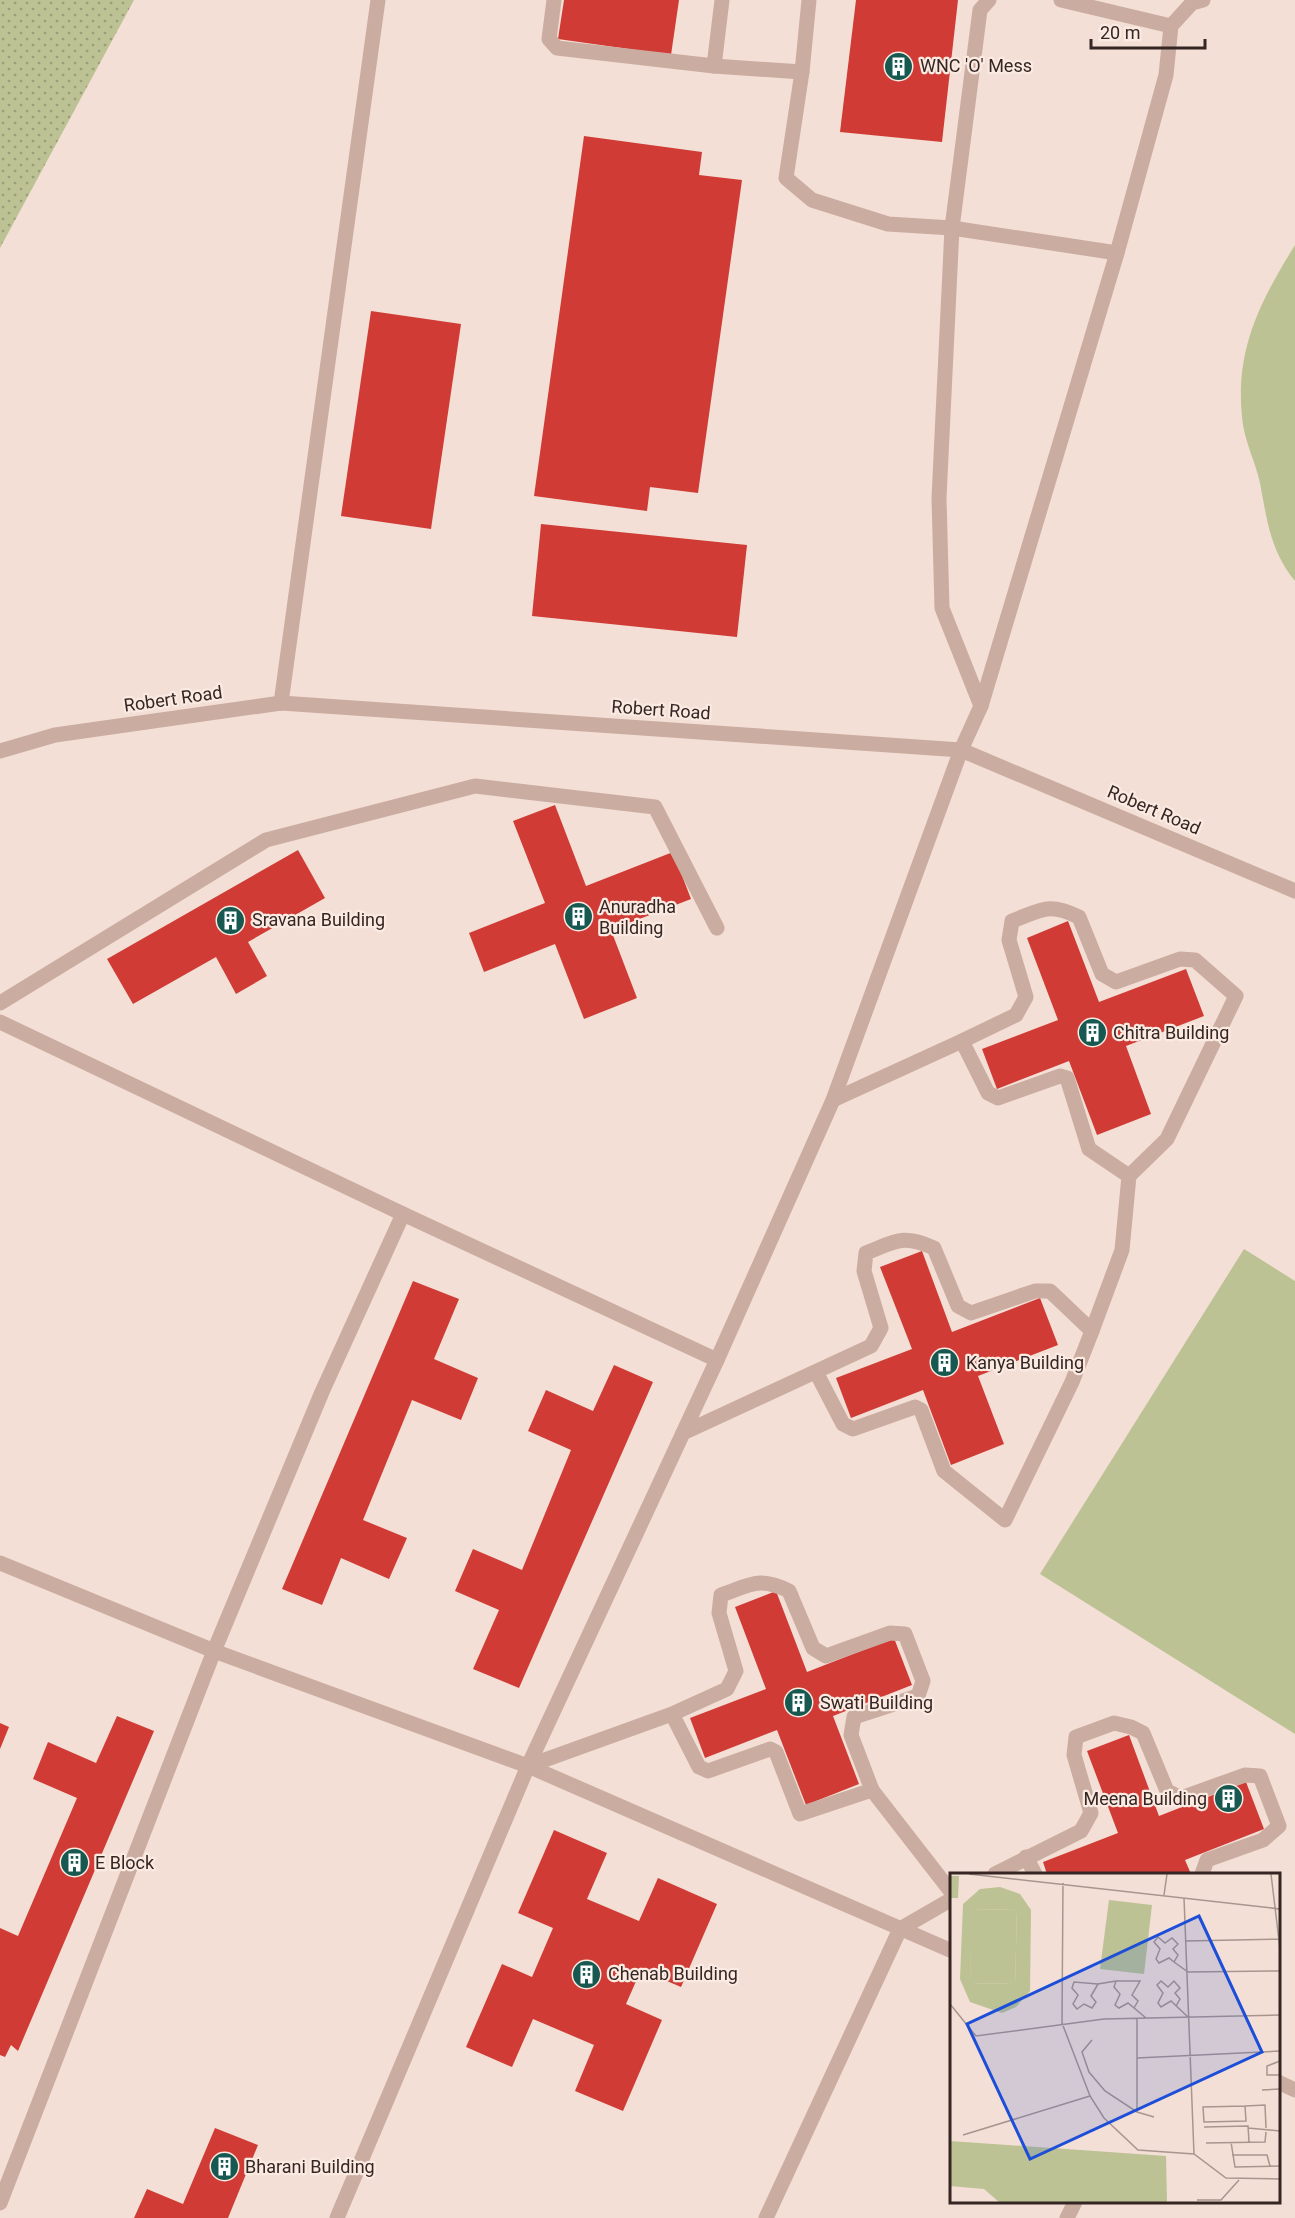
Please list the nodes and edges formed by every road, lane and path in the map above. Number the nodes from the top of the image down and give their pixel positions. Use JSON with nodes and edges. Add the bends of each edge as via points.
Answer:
{"nodes":[{"id":1,"x":378,"y":0,"type":"edge"},
{"id":2,"x":554,"y":0,"type":"edge"},
{"id":3,"x":722,"y":0,"type":"edge"},
{"id":4,"x":809,"y":0,"type":"edge"},
{"id":5,"x":988,"y":0,"type":"edge"},
{"id":6,"x":1061,"y":0,"type":"edge"},
{"id":7,"x":1203,"y":0,"type":"edge"},
{"id":8,"x":1171,"y":26,"type":"junction"},
{"id":9,"x":714,"y":66,"type":"junction"},
{"id":10,"x":801,"y":72,"type":"junction"},
{"id":11,"x":952,"y":228,"type":"junction"},
{"id":12,"x":1117,"y":254,"type":"junction"},
{"id":13,"x":281,"y":703,"type":"junction"},
{"id":14,"x":981,"y":706,"type":"junction"},
{"id":15,"x":961,"y":750,"type":"junction"},
{"id":16,"x":0,"y":751,"type":"edge"},
{"id":17,"x":1295,"y":891,"type":"edge"},
{"id":18,"x":717,"y":928,"type":"dead end"},
{"id":19,"x":0,"y":1003,"type":"edge"},
{"id":20,"x":0,"y":1022,"type":"edge"},
{"id":21,"x":962,"y":1041,"type":"junction"},
{"id":22,"x":833,"y":1100,"type":"junction"},
{"id":23,"x":1129,"y":1176,"type":"junction"},
{"id":24,"x":403,"y":1214,"type":"junction"},
{"id":25,"x":1092,"y":1331,"type":"junction"},
{"id":26,"x":717,"y":1360,"type":"junction"},
{"id":27,"x":816,"y":1372,"type":"junction"},
{"id":28,"x":683,"y":1433,"type":"junction"},
{"id":29,"x":0,"y":1563,"type":"edge"},
{"id":30,"x":214,"y":1651,"type":"junction"},
{"id":31,"x":672,"y":1714,"type":"junction"},
{"id":32,"x":528,"y":1766,"type":"junction"},
{"id":33,"x":872,"y":1790,"type":"junction"},
{"id":34,"x":1026,"y":1857,"type":"junction"},
{"id":35,"x":998,"y":1873,"type":"edge"},
{"id":36,"x":1034,"y":1873,"type":"edge"},
{"id":37,"x":1203,"y":1873,"type":"edge"},
{"id":38,"x":950,"y":1892,"type":"edge"},
{"id":39,"x":950,"y":1900,"type":"edge"},
{"id":40,"x":900,"y":1929,"type":"junction"},
{"id":41,"x":950,"y":1951,"type":"edge"},
{"id":42,"x":1280,"y":2083,"type":"edge"},
{"id":43,"x":1295,"y":2090,"type":"edge"},
{"id":44,"x":0,"y":2203,"type":"edge"},
{"id":45,"x":1075,"y":2203,"type":"edge"},
{"id":46,"x":337,"y":2218,"type":"edge"},
{"id":47,"x":766,"y":2218,"type":"edge"},
{"id":48,"x":1068,"y":2218,"type":"edge"}],
"edges":[{"from":1,"to":13,"type":"street"},
{"from":2,"to":9,"type":"street","via":[[549,39],[557,48]]},
{"from":3,"to":9,"type":"street"},
{"from":4,"to":10,"type":"street"},
{"from":5,"to":11,"type":"street","via":[[980,10]]},
{"from":6,"to":8,"type":"street"},
{"from":7,"to":8,"type":"street","via":[[1192,3]]},
{"from":8,"to":12,"type":"street","via":[[1166,75]]},
{"from":9,"to":10,"type":"street"},
{"from":10,"to":11,"type":"street","via":[[786,178],[812,201],[848,213],[888,224]]},
{"from":11,"to":12,"type":"street"},
{"from":11,"to":14,"type":"street","via":[[939,498],[942,608]]},
{"from":12,"to":14,"type":"street"},
{"from":13,"to":15,"type":"street","name":"Robert Road"},
{"from":13,"to":16,"type":"street","name":"Robert Road","via":[[55,735]]},
{"from":14,"to":15,"type":"street"},
{"from":15,"to":17,"type":"street","name":"Robert Road"},
{"from":15,"to":22,"type":"street"},
{"from":18,"to":19,"type":"street","via":[[655,807],[475,786],[266,840]]},
{"from":20,"to":24,"type":"street"},
{"from":21,"to":22,"type":"street"},
{"from":21,"to":23,"type":"street","via":[[988,1093],[998,1098],[1060,1076],[1067,1078],[1089,1149]]},
{"from":21,"to":23,"type":"street","via":[[1016,1015],[1026,997],[1009,940],[1012,921],[1050,908],[1079,917],[1102,974],[1116,982],[1180,959],[1195,960],[1236,996],[1167,1139]]},
{"from":22,"to":26,"type":"street"},
{"from":23,"to":25,"type":"street","via":[[1122,1250]]},
{"from":24,"to":26,"type":"street"},
{"from":24,"to":30,"type":"street","via":[[322,1392]]},
{"from":25,"to":27,"type":"street","via":[[1050,1291],[1035,1291],[971,1313],[958,1306],[934,1248],[904,1238],[866,1253],[864,1271],[881,1328],[871,1346]]},
{"from":25,"to":27,"type":"street","via":[[1072,1382],[1005,1520],[944,1472],[921,1410],[915,1407],[853,1429],[843,1424]]},
{"from":26,"to":28,"type":"street"},
{"from":27,"to":28,"type":"street"},
{"from":28,"to":32,"type":"street"},
{"from":29,"to":30,"type":"street"},
{"from":30,"to":32,"type":"street"},
{"from":30,"to":44,"type":"street"},
{"from":31,"to":32,"type":"street"},
{"from":31,"to":33,"type":"street","via":[[699,1767],[708,1771],[770,1749],[776,1752],[800,1814]]},
{"from":31,"to":33,"type":"street","via":[[727,1689],[736,1671],[719,1613],[721,1595],[760,1581],[776,1584],[789,1590],[813,1648],[826,1656],[890,1633],[905,1634],[922,1681],[918,1696],[854,1717],[851,1735]]},
{"from":32,"to":40,"type":"street"},
{"from":32,"to":46,"type":"street"},
{"from":33,"to":38,"type":"street"},
{"from":34,"to":35,"type":"street"},
{"from":34,"to":36,"type":"street"},
{"from":34,"to":37,"type":"street","via":[[1081,1831],[1091,1813],[1074,1755],[1076,1737],[1114,1724],[1143,1733],[1167,1791],[1180,1798],[1245,1775],[1260,1776],[1279,1826],[1263,1840],[1207,1860]]},
{"from":39,"to":40,"type":"street"},
{"from":40,"to":41,"type":"street"},
{"from":40,"to":47,"type":"street"},
{"from":42,"to":43,"type":"street"},
{"from":45,"to":48,"type":"street"}]}
